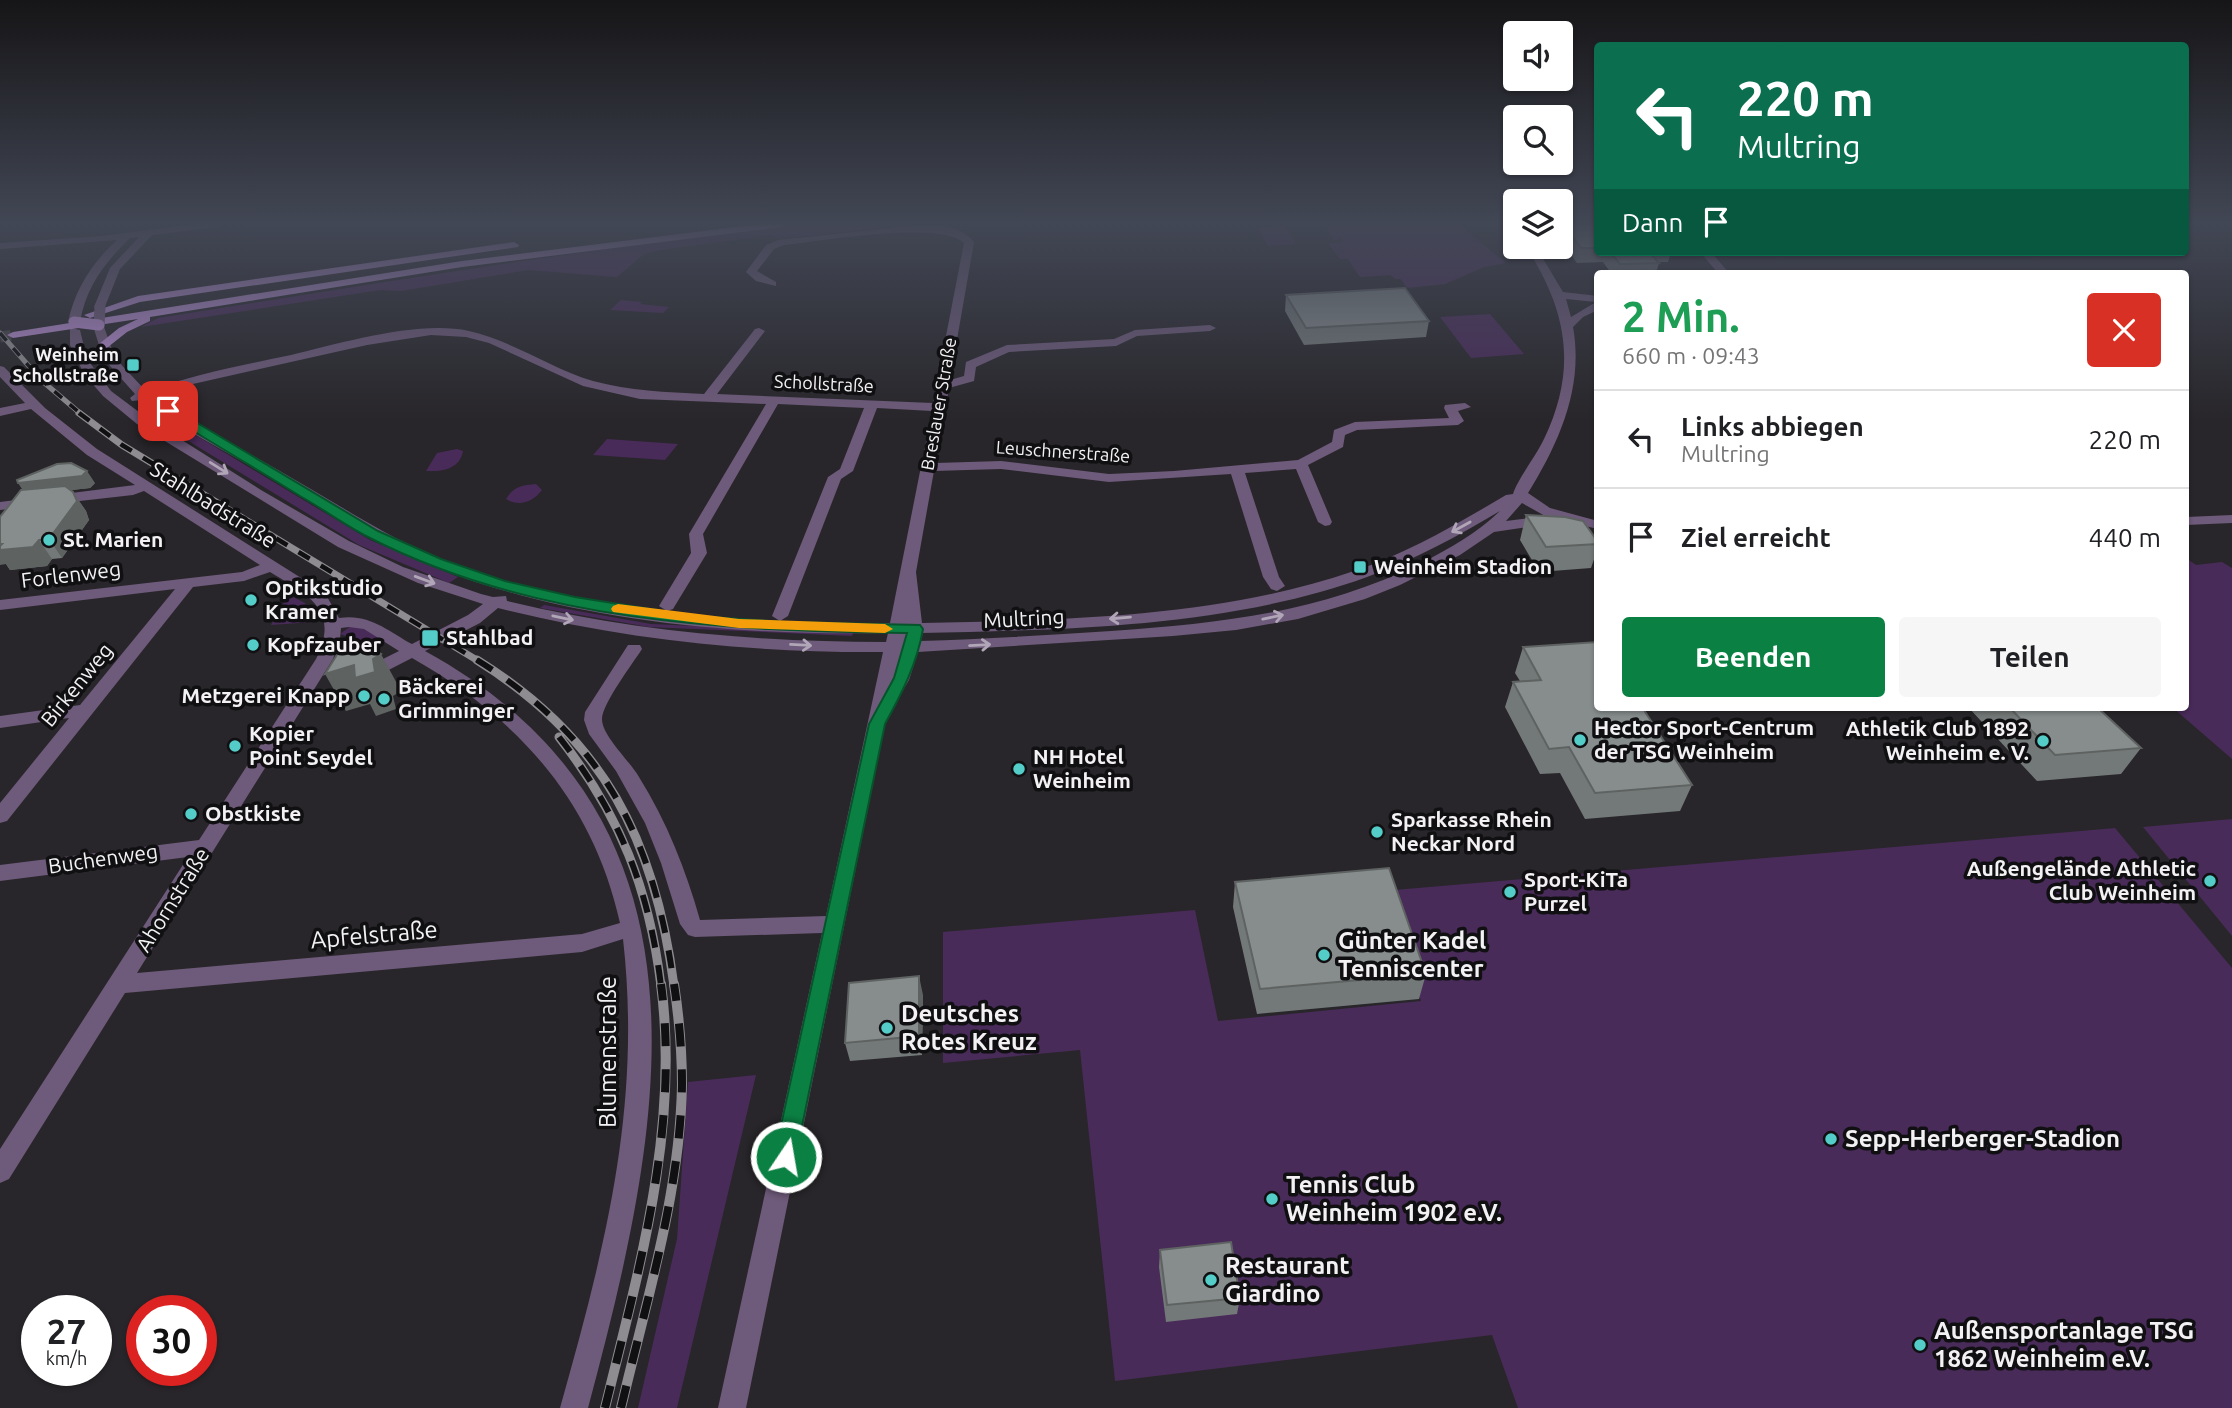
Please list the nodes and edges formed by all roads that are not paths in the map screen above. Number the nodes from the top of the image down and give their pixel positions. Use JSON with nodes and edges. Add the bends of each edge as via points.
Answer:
{"nodes":[{"id":1,"x":86,"y":290,"type":"edge"},
{"id":2,"x":107,"y":290,"type":"edge"},
{"id":3,"x":203,"y":290,"type":"edge"},
{"id":4,"x":299,"y":290,"type":"edge"},
{"id":5,"x":336,"y":290,"type":"edge"},
{"id":6,"x":960,"y":290,"type":"edge"},
{"id":7,"x":1557,"y":290,"type":"edge"},
{"id":8,"x":1560,"y":296,"type":"junction"},
{"id":9,"x":138,"y":299,"type":"junction"},
{"id":10,"x":1594,"y":301,"type":"edge"},
{"id":11,"x":101,"y":305,"type":"junction"},
{"id":12,"x":1594,"y":305,"type":"edge"},
{"id":13,"x":146,"y":319,"type":"junction"},
{"id":14,"x":75,"y":321,"type":"junction"},
{"id":15,"x":102,"y":325,"type":"junction"},
{"id":16,"x":1567,"y":327,"type":"junction"},
{"id":17,"x":1210,"y":328,"type":"dead end"},
{"id":18,"x":759,"y":331,"type":"dead end"},
{"id":19,"x":13,"y":335,"type":"tunnel mouth"},
{"id":20,"x":103,"y":347,"type":"junction"},
{"id":21,"x":0,"y":370,"type":"edge"},
{"id":22,"x":943,"y":386,"type":"junction"},
{"id":23,"x":146,"y":397,"type":"junction"},
{"id":24,"x":708,"y":397,"type":"junction"},
{"id":25,"x":775,"y":400,"type":"junction"},
{"id":26,"x":872,"y":404,"type":"junction"},
{"id":27,"x":33,"y":405,"type":"junction"},
{"id":28,"x":120,"y":406,"type":"junction"},
{"id":29,"x":939,"y":407,"type":"junction"},
{"id":30,"x":1465,"y":407,"type":"dead end"},
{"id":31,"x":0,"y":412,"type":"edge"},
{"id":32,"x":1301,"y":464,"type":"junction"},
{"id":33,"x":928,"y":467,"type":"junction"},
{"id":34,"x":1237,"y":471,"type":"junction"},
{"id":35,"x":144,"y":486,"type":"junction"},
{"id":36,"x":1521,"y":491,"type":"junction"},
{"id":37,"x":0,"y":506,"type":"edge"},
{"id":38,"x":1574,"y":519,"type":"junction"},
{"id":39,"x":2232,"y":519,"type":"edge"},
{"id":40,"x":2189,"y":521,"type":"edge"},
{"id":41,"x":1325,"y":522,"type":"dead end"},
{"id":42,"x":1594,"y":522,"type":"edge"},
{"id":43,"x":1594,"y":523,"type":"edge"},
{"id":44,"x":1489,"y":527,"type":"junction"},
{"id":45,"x":272,"y":566,"type":"junction"},
{"id":46,"x":910,"y":566,"type":"junction"},
{"id":47,"x":189,"y":582,"type":"junction"},
{"id":48,"x":1277,"y":586,"type":"dead end"},
{"id":49,"x":495,"y":595,"type":"junction"},
{"id":50,"x":0,"y":605,"type":"edge"},
{"id":51,"x":667,"y":606,"type":"dead end"},
{"id":52,"x":780,"y":616,"type":"dead end"},
{"id":53,"x":334,"y":625,"type":"junction"},
{"id":54,"x":895,"y":629,"type":"junction"},
{"id":55,"x":915,"y":629,"type":"junction"},
{"id":56,"x":407,"y":648,"type":"junction"},
{"id":57,"x":892,"y":648,"type":"junction"},
{"id":58,"x":912,"y":648,"type":"junction"},
{"id":59,"x":634,"y":649,"type":"dead end"},
{"id":60,"x":356,"y":677,"type":"edge"},
{"id":61,"x":86,"y":710,"type":"junction"},
{"id":62,"x":0,"y":722,"type":"edge"},
{"id":63,"x":877,"y":724,"type":"junction"},
{"id":64,"x":0,"y":816,"type":"edge"},
{"id":65,"x":206,"y":846,"type":"junction"},
{"id":66,"x":0,"y":873,"type":"edge"},
{"id":67,"x":835,"y":924,"type":"junction"},
{"id":68,"x":632,"y":928,"type":"junction"},
{"id":69,"x":120,"y":984,"type":"junction"},
{"id":70,"x":0,"y":1171,"type":"edge"},
{"id":71,"x":574,"y":1408,"type":"edge"},
{"id":72,"x":732,"y":1408,"type":"edge"}],
"edges":[{"from":1,"to":14,"type":"street"},
{"from":2,"to":11,"type":"street","name":"Multring"},
{"from":3,"to":9,"type":"main road"},
{"from":4,"to":19,"type":"main road"},
{"from":5,"to":13,"type":"main road"},
{"from":6,"to":22,"type":"street","name":"Breslauer Straße"},
{"from":7,"to":8,"type":"street","name":"Multring"},
{"from":8,"to":10,"type":"street"},
{"from":8,"to":16,"type":"street","name":"Multring"},
{"from":9,"to":11,"type":"main road"},
{"from":9,"to":11,"type":"main road"},
{"from":11,"to":14,"type":"main road","bridge":true},
{"from":11,"to":15,"type":"street","name":"Multring","bridge":true},
{"from":12,"to":16,"type":"street"},
{"from":13,"to":15,"type":"main road"},
{"from":13,"to":20,"type":"main road"},
{"from":14,"to":15,"type":"main road","bridge":true},
{"from":14,"to":28,"type":"street","name":"Multring","via":[[78,353],[86,369]]},
{"from":15,"to":20,"type":"street","name":"Multring"},
{"from":16,"to":36,"type":"street","name":"Multring","via":[[1570,369],[1558,425]]},
{"from":17,"to":22,"type":"street","via":[[1135,332],[1115,342],[1007,349],[970,365],[970,378]]},
{"from":18,"to":24,"type":"street"},
{"from":20,"to":23,"type":"street","name":"Multring"},
{"from":21,"to":27,"type":"street","name":"Stahlbadstraße"},
{"from":22,"to":29,"type":"street","name":"Breslauer Straße"},
{"from":23,"to":24,"type":"street","name":"Schollstraße","via":[[368,341],[431,332],[493,341],[608,390]]},
{"from":23,"to":28,"type":"street","name":"Schollstraße"},
{"from":23,"to":49,"type":"street","name":"Multring","via":[[373,534]]},
{"from":24,"to":25,"type":"street","name":"Schollstraße"},
{"from":25,"to":26,"type":"street","name":"Schollstraße"},
{"from":25,"to":51,"type":"street","via":[[696,534],[699,553]]},
{"from":26,"to":29,"type":"street","name":"Schollstraße"},
{"from":26,"to":52,"type":"street","via":[[846,471],[835,477]]},
{"from":27,"to":31,"type":"street"},
{"from":27,"to":35,"type":"street","name":"Stahlbadstraße"},
{"from":28,"to":49,"type":"street","name":"Multring","one_way":true,"via":[[347,546],[394,569]]},
{"from":29,"to":33,"type":"street","name":"Breslauer Straße"},
{"from":30,"to":32,"type":"street","name":"Leuschnerstraße","via":[[1450,408],[1458,421],[1355,426],[1339,433],[1338,444]]},
{"from":32,"to":34,"type":"street","name":"Leuschnerstraße"},
{"from":32,"to":41,"type":"street"},
{"from":33,"to":34,"type":"street","name":"Leuschnerstraße","via":[[1001,465],[1109,478]]},
{"from":33,"to":46,"type":"street","name":"Breslauer Straße"},
{"from":34,"to":48,"type":"street"},
{"from":35,"to":37,"type":"street"},
{"from":35,"to":45,"type":"street","name":"Stahlbadstraße"},
{"from":36,"to":38,"type":"street","via":[[1533,506]]},
{"from":36,"to":42,"type":"street"},
{"from":36,"to":44,"type":"street","name":"Multring"},
{"from":36,"to":55,"type":"street","name":"Multring","one_way":true,"via":[[1412,552],[1340,581],[1280,597],[1206,611]]},
{"from":38,"to":43,"type":"street"},
{"from":38,"to":44,"type":"street"},
{"from":39,"to":40,"type":"street"},
{"from":58,"to":44,"type":"street","name":"Multring","one_way":true,"via":[[1055,641],[1257,621],[1358,597],[1435,561]]},
{"from":45,"to":47,"type":"street","name":"Forlenweg","via":[[244,576]]},
{"from":45,"to":53,"type":"street","name":"Stahlbadstraße","via":[[319,596]]},
{"from":46,"to":54,"type":"street","name":"Breslauer Straße"},
{"from":46,"to":55,"type":"street","name":"Breslauer Straße"},
{"from":47,"to":50,"type":"street","name":"Forlenweg"},
{"from":47,"to":61,"type":"street","name":"Birkenweg"},
{"from":49,"to":54,"type":"street","name":"Multring","via":[[544,594],[694,620]]},
{"from":49,"to":56,"type":"street"},
{"from":49,"to":57,"type":"street","name":"Multring","one_way":true,"via":[[644,633],[732,642]]},
{"from":53,"to":56,"type":"street","name":"Blumenstraße","via":[[361,622]]},
{"from":53,"to":65,"type":"street","name":"Ahornstraße","via":[[321,680]]},
{"from":54,"to":55,"type":"street","name":"Multring"},
{"from":54,"to":57,"type":"street","name":"Breslauer Straße"},
{"from":55,"to":58,"type":"street","name":"Breslauer Straße"},
{"from":56,"to":60,"type":"street"},
{"from":56,"to":68,"type":"street","name":"Blumenstraße","via":[[476,689],[523,728],[569,781],[606,849]]},
{"from":57,"to":58,"type":"street","name":"Multring"},
{"from":57,"to":63,"type":"street","name":"Breslauer Straße"},
{"from":58,"to":63,"type":"street","name":"Breslauer Straße","via":[[897,691]]},
{"from":59,"to":67,"type":"street","via":[[591,721],[662,834],[691,924],[695,929]]},
{"from":61,"to":62,"type":"street"},
{"from":61,"to":64,"type":"street","name":"Birkenweg"},
{"from":63,"to":67,"type":"street","name":"Breslauer Straße"},
{"from":65,"to":66,"type":"street","name":"Buchenweg"},
{"from":65,"to":69,"type":"street","name":"Ahornstraße"},
{"from":67,"to":72,"type":"street","name":"Breslauer Straße"},
{"from":68,"to":69,"type":"street","name":"Apfelstraße","via":[[582,943]]},
{"from":68,"to":71,"type":"street","name":"Blumenstraße","via":[[640,1012],[639,1094],[631,1172],[612,1273]]},
{"from":69,"to":70,"type":"street","name":"Ahornstraße"}]}
